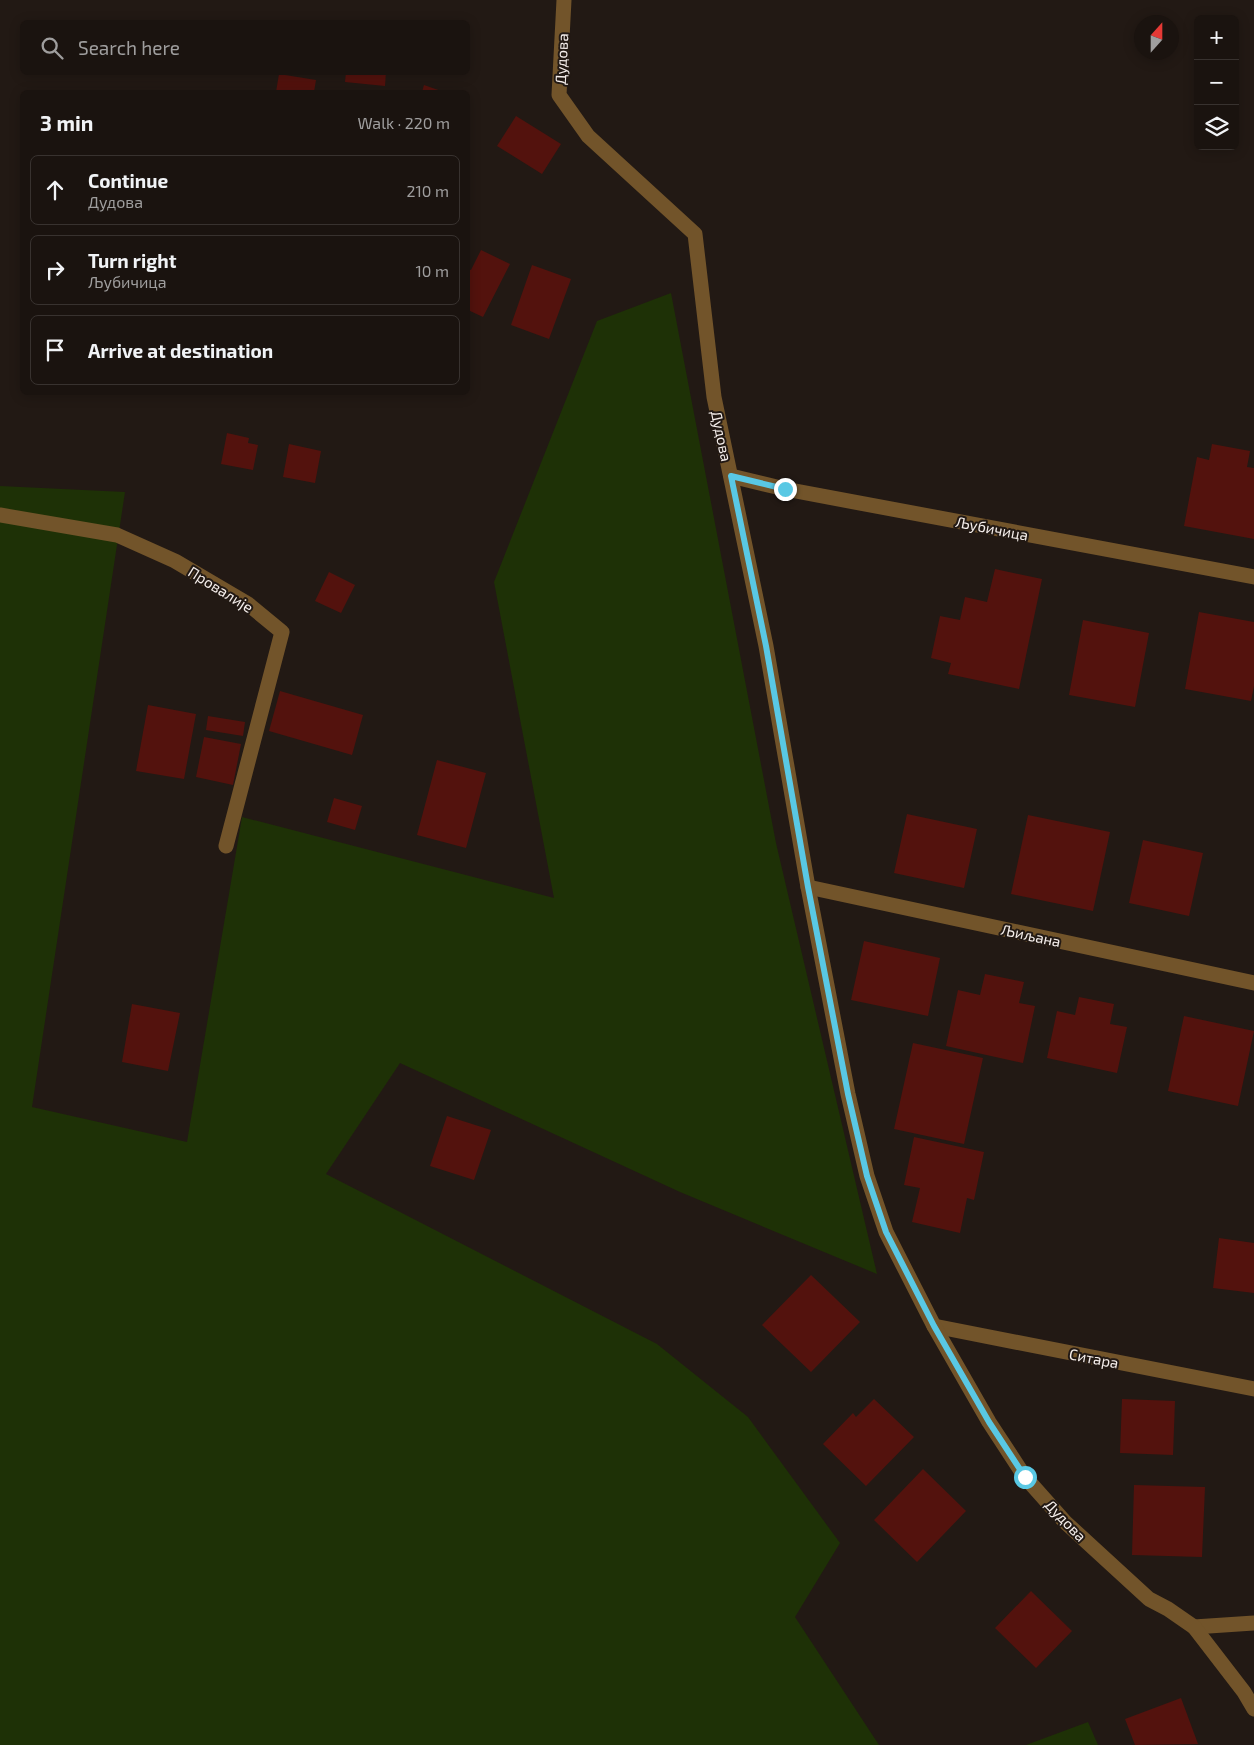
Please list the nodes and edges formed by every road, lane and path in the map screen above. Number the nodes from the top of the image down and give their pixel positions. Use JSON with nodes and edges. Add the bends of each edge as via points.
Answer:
{"nodes":[{"id":1,"x":564,"y":0,"type":"edge"},
{"id":2,"x":731,"y":476,"type":"junction"},
{"id":3,"x":0,"y":515,"type":"edge"},
{"id":4,"x":1254,"y":577,"type":"edge"},
{"id":5,"x":226,"y":846,"type":"dead end"},
{"id":6,"x":808,"y":887,"type":"junction"},
{"id":7,"x":1254,"y":983,"type":"edge"},
{"id":8,"x":934,"y":1326,"type":"junction"},
{"id":9,"x":1254,"y":1389,"type":"edge"},
{"id":10,"x":1254,"y":1623,"type":"edge"},
{"id":11,"x":1194,"y":1628,"type":"junction"},
{"id":12,"x":1254,"y":1709,"type":"edge"}],
"edges":[{"from":1,"to":2,"type":"street","name":"Дудова","via":[[559,95],[588,136],[694,234],[714,397]]},
{"from":2,"to":4,"type":"street","name":"Љубичица","via":[[785,489]]},
{"from":2,"to":6,"type":"street","name":"Дудова","via":[[766,646]]},
{"from":3,"to":5,"type":"street","name":"Провалије","via":[[117,535],[174,561],[248,604],[282,632]]},
{"from":6,"to":7,"type":"street","name":"Љиљана"},
{"from":6,"to":8,"type":"street","name":"Дудова","via":[[867,1176],[886,1232]]},
{"from":8,"to":9,"type":"street","name":"Ситара"},
{"from":8,"to":11,"type":"street","name":"Дудова","via":[[1025,1477],[1065,1522],[1149,1599]]},
{"from":10,"to":11,"type":"street"},
{"from":11,"to":12,"type":"street","name":"Дудова"}]}
